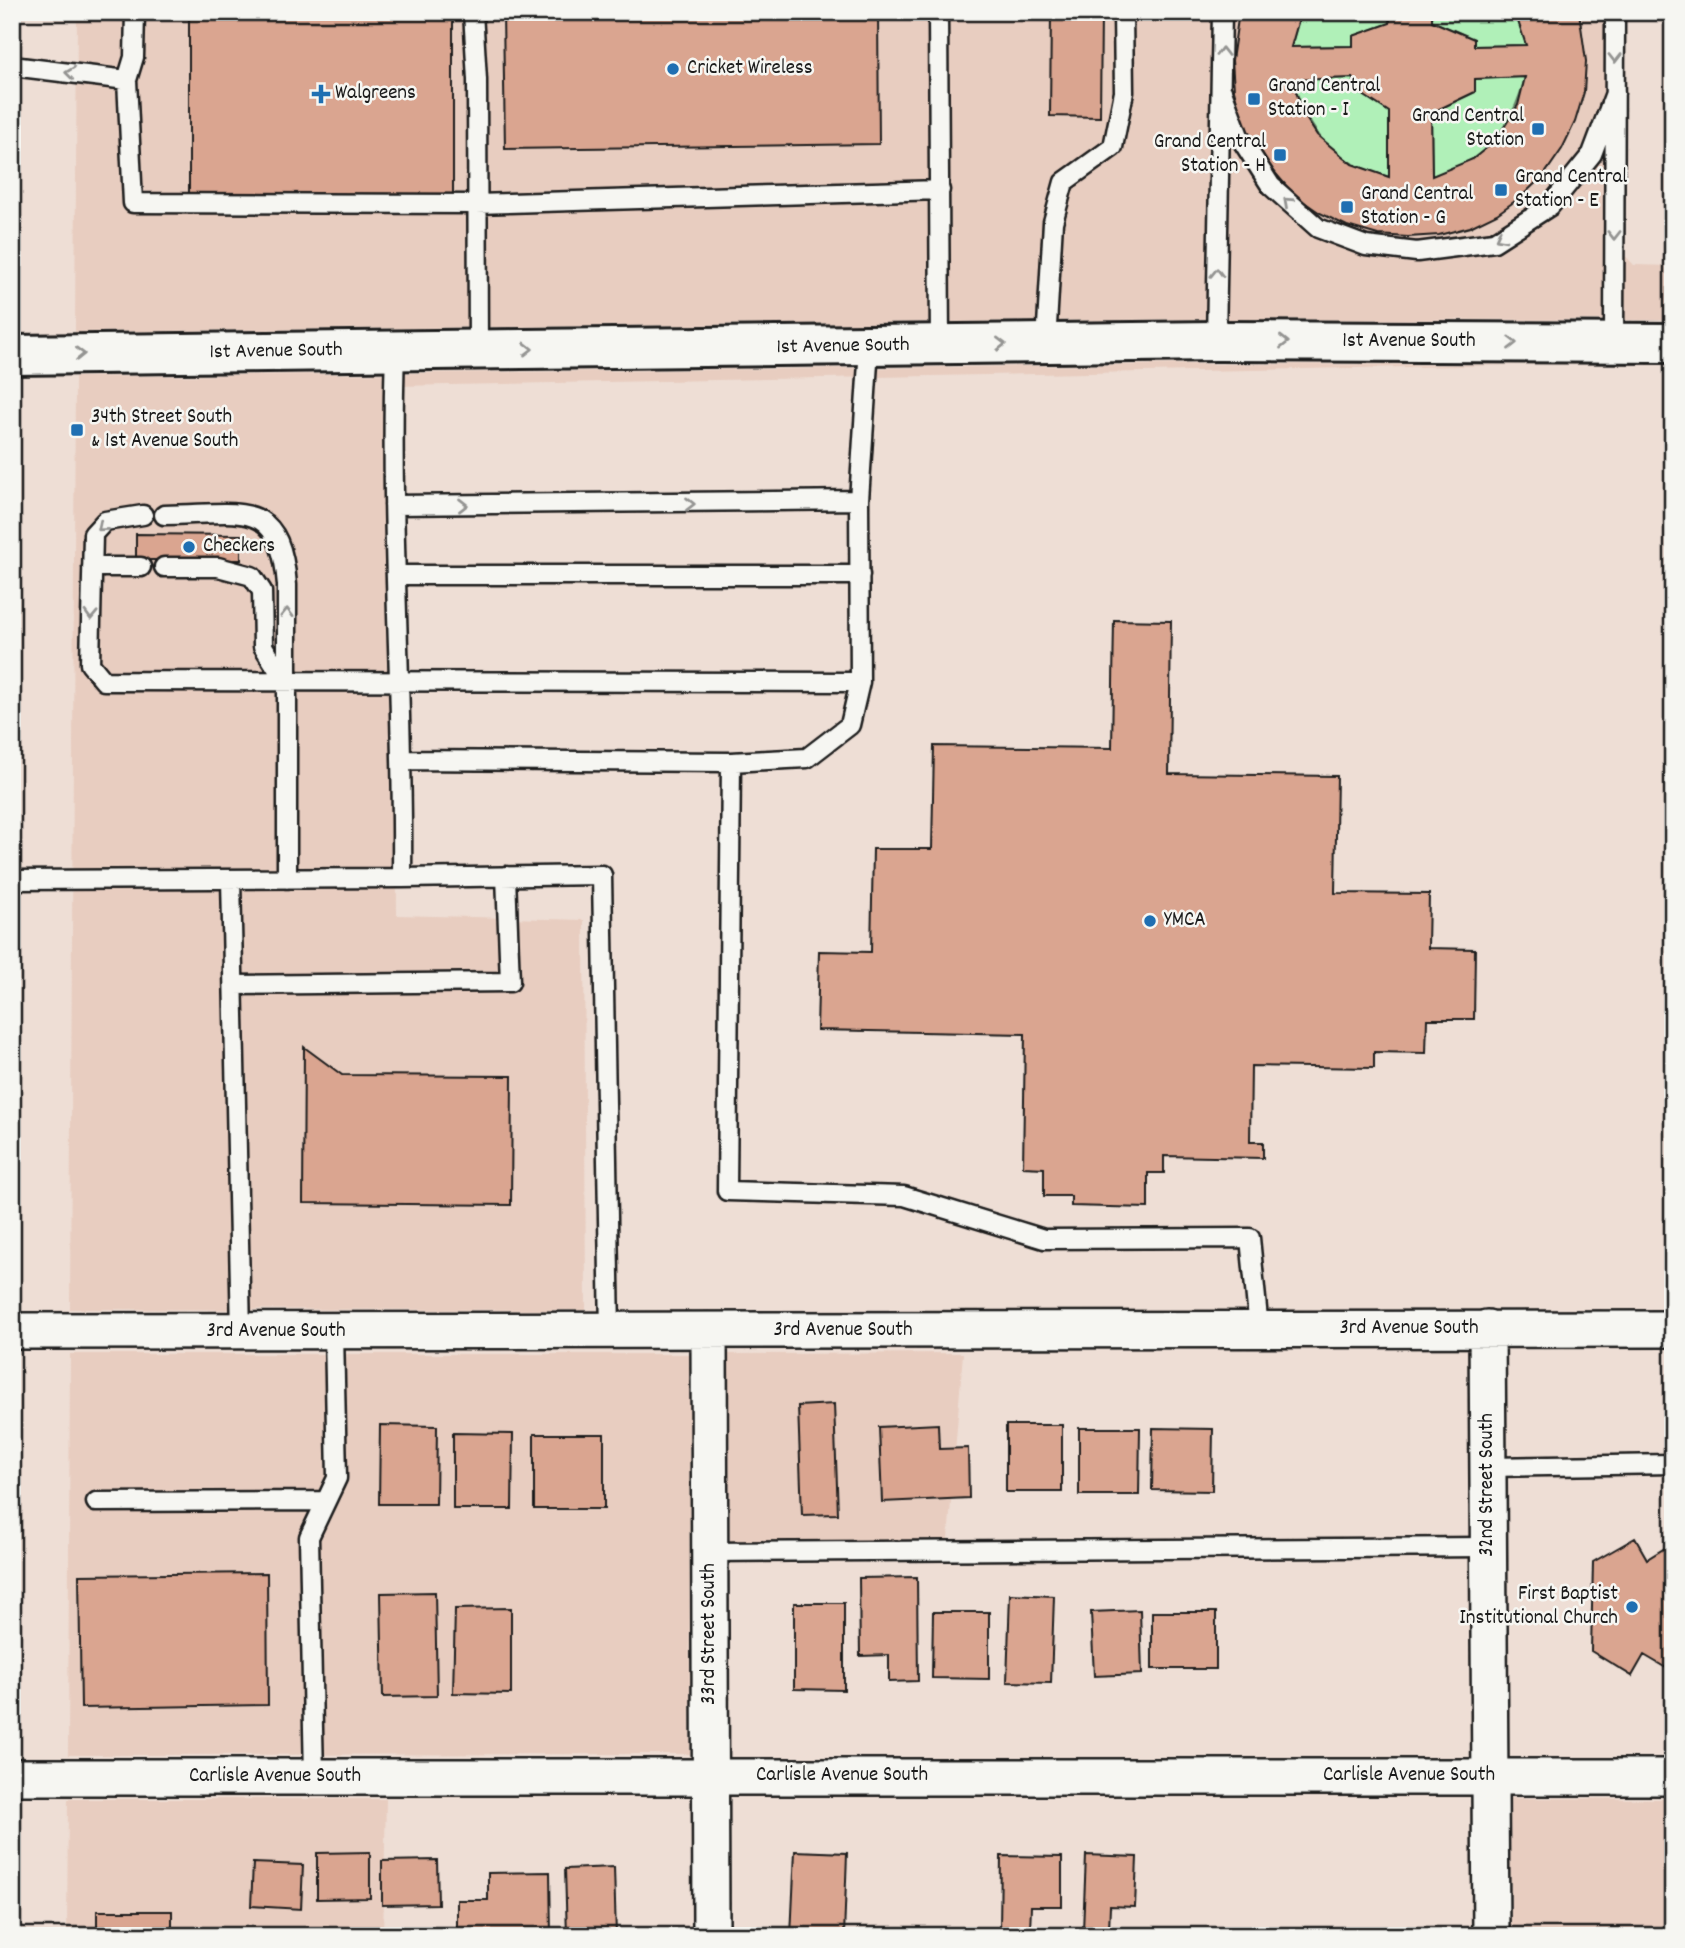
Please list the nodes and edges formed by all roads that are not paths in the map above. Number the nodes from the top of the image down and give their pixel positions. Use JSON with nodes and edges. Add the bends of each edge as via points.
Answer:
{"nodes":[{"id":1,"x":135,"y":12,"type":"edge"},
{"id":2,"x":473,"y":12,"type":"edge"},
{"id":3,"x":938,"y":12,"type":"edge"},
{"id":4,"x":1123,"y":12,"type":"edge"},
{"id":5,"x":1223,"y":13,"type":"edge"},
{"id":6,"x":1613,"y":16,"type":"edge"},
{"id":7,"x":12,"y":66,"type":"edge"},
{"id":8,"x":127,"y":80,"type":"junction"},
{"id":9,"x":1222,"y":91,"type":"junction"},
{"id":10,"x":1615,"y":93,"type":"junction"},
{"id":11,"x":940,"y":190,"type":"junction"},
{"id":12,"x":477,"y":204,"type":"junction"},
{"id":13,"x":1216,"y":341,"type":"junction"},
{"id":14,"x":1673,"y":342,"type":"edge"},
{"id":15,"x":1046,"y":343,"type":"junction"},
{"id":16,"x":1614,"y":343,"type":"junction"},
{"id":17,"x":940,"y":345,"type":"junction"},
{"id":18,"x":869,"y":347,"type":"junction"},
{"id":19,"x":478,"y":350,"type":"junction"},
{"id":20,"x":395,"y":351,"type":"junction"},
{"id":21,"x":12,"y":355,"type":"edge"},
{"id":22,"x":859,"y":500,"type":"junction"},
{"id":23,"x":394,"y":505,"type":"junction"},
{"id":24,"x":143,"y":515,"type":"dead end"},
{"id":25,"x":164,"y":515,"type":"dead end"},
{"id":26,"x":92,"y":567,"type":"junction"},
{"id":27,"x":164,"y":567,"type":"dead end"},
{"id":28,"x":141,"y":568,"type":"dead end"},
{"id":29,"x":397,"y":575,"type":"junction"},
{"id":30,"x":860,"y":575,"type":"junction"},
{"id":31,"x":398,"y":680,"type":"junction"},
{"id":32,"x":285,"y":681,"type":"junction"},
{"id":33,"x":860,"y":682,"type":"junction"},
{"id":34,"x":403,"y":760,"type":"junction"},
{"id":35,"x":731,"y":762,"type":"junction"},
{"id":36,"x":506,"y":876,"type":"junction"},
{"id":37,"x":402,"y":878,"type":"junction"},
{"id":38,"x":231,"y":879,"type":"junction"},
{"id":39,"x":287,"y":879,"type":"junction"},
{"id":40,"x":12,"y":880,"type":"edge"},
{"id":41,"x":234,"y":985,"type":"junction"},
{"id":42,"x":1487,"y":1328,"type":"junction"},
{"id":43,"x":1259,"y":1329,"type":"junction"},
{"id":44,"x":1673,"y":1329,"type":"edge"},
{"id":45,"x":12,"y":1331,"type":"edge"},
{"id":46,"x":241,"y":1332,"type":"junction"},
{"id":47,"x":334,"y":1332,"type":"junction"},
{"id":48,"x":610,"y":1332,"type":"junction"},
{"id":49,"x":709,"y":1332,"type":"junction"},
{"id":50,"x":1673,"y":1464,"type":"edge"},
{"id":51,"x":1488,"y":1467,"type":"junction"},
{"id":52,"x":327,"y":1501,"type":"junction"},
{"id":53,"x":96,"y":1502,"type":"dead end"},
{"id":54,"x":1488,"y":1547,"type":"junction"},
{"id":55,"x":710,"y":1552,"type":"junction"},
{"id":56,"x":710,"y":1776,"type":"junction"},
{"id":57,"x":1490,"y":1776,"type":"junction"},
{"id":58,"x":12,"y":1777,"type":"edge"},
{"id":59,"x":314,"y":1777,"type":"junction"},
{"id":60,"x":1673,"y":1777,"type":"edge"},
{"id":61,"x":711,"y":1936,"type":"edge"},
{"id":62,"x":1491,"y":1936,"type":"edge"}],
"edges":[{"from":1,"to":8,"type":"lane","via":[[134,57]]},
{"from":2,"to":12,"type":"lane"},
{"from":3,"to":11,"type":"lane"},
{"from":4,"to":15,"type":"lane","via":[[1124,92],[1113,148],[1064,182],[1053,222]]},
{"from":9,"to":5,"type":"lane","one_way":true},
{"from":6,"to":10,"type":"lane","one_way":true},
{"from":8,"to":7,"type":"lane","one_way":true},
{"from":8,"to":12,"type":"lane","via":[[133,203]]},
{"from":10,"to":9,"type":"lane","one_way":true,"via":[[1592,154],[1550,206],[1494,242],[1417,253],[1366,246],[1318,228],[1271,186],[1239,136]]},
{"from":13,"to":9,"type":"lane","one_way":true},
{"from":10,"to":16,"type":"lane","one_way":true},
{"from":11,"to":12,"type":"lane"},
{"from":11,"to":17,"type":"lane"},
{"from":12,"to":19,"type":"lane"},
{"from":13,"to":15,"type":"main road","name":"1st Avenue South"},
{"from":13,"to":16,"type":"main road","name":"1st Avenue South","one_way":true},
{"from":14,"to":16,"type":"main road","name":"1st Avenue South"},
{"from":17,"to":15,"type":"main road","name":"1st Avenue South","one_way":true},
{"from":17,"to":18,"type":"main road","name":"1st Avenue South"},
{"from":19,"to":18,"type":"main road","name":"1st Avenue South","one_way":true},
{"from":18,"to":22,"type":"lane"},
{"from":19,"to":20,"type":"main road","name":"1st Avenue South"},
{"from":21,"to":20,"type":"main road","name":"1st Avenue South","one_way":true},
{"from":20,"to":23,"type":"lane"},
{"from":23,"to":22,"type":"lane","one_way":true},
{"from":22,"to":30,"type":"lane"},
{"from":23,"to":29,"type":"lane"},
{"from":24,"to":26,"type":"lane","one_way":true,"via":[[105,521],[93,534]]},
{"from":32,"to":25,"type":"lane","one_way":true,"via":[[285,555],[279,537],[268,523],[248,515]]},
{"from":26,"to":28,"type":"lane"},
{"from":26,"to":32,"type":"lane","one_way":true,"via":[[90,664],[104,681]]},
{"from":27,"to":32,"type":"lane","via":[[218,567],[252,576],[262,590],[263,646]]},
{"from":29,"to":30,"type":"lane"},
{"from":29,"to":31,"type":"lane"},
{"from":30,"to":33,"type":"lane"},
{"from":31,"to":32,"type":"lane"},
{"from":31,"to":33,"type":"lane"},
{"from":31,"to":34,"type":"lane"},
{"from":32,"to":39,"type":"lane"},
{"from":33,"to":35,"type":"lane","via":[[850,725],[807,758]]},
{"from":34,"to":35,"type":"lane"},
{"from":34,"to":37,"type":"lane"},
{"from":35,"to":43,"type":"lane","via":[[727,1191],[904,1196],[1044,1239],[1250,1238]]},
{"from":36,"to":37,"type":"lane"},
{"from":36,"to":41,"type":"lane","via":[[510,982]]},
{"from":36,"to":48,"type":"lane","via":[[602,875]]},
{"from":37,"to":39,"type":"lane"},
{"from":38,"to":39,"type":"lane"},
{"from":38,"to":40,"type":"lane"},
{"from":38,"to":41,"type":"lane"},
{"from":41,"to":46,"type":"lane"},
{"from":42,"to":43,"type":"street","name":"3rd Avenue South"},
{"from":42,"to":44,"type":"street","name":"3rd Avenue South"},
{"from":42,"to":51,"type":"street","name":"32nd Street South"},
{"from":43,"to":49,"type":"street","name":"3rd Avenue South"},
{"from":45,"to":46,"type":"street","name":"3rd Avenue South"},
{"from":46,"to":47,"type":"street","name":"3rd Avenue South"},
{"from":47,"to":48,"type":"street","name":"3rd Avenue South"},
{"from":47,"to":52,"type":"lane","via":[[337,1478]]},
{"from":48,"to":49,"type":"street","name":"3rd Avenue South"},
{"from":49,"to":55,"type":"street","name":"33rd Street South"},
{"from":50,"to":51,"type":"lane"},
{"from":51,"to":54,"type":"street","name":"32nd Street South"},
{"from":52,"to":53,"type":"lane"},
{"from":52,"to":59,"type":"lane","via":[[309,1537]]},
{"from":54,"to":55,"type":"lane"},
{"from":54,"to":57,"type":"street","name":"32nd Street South"},
{"from":55,"to":56,"type":"street","name":"33rd Street South"},
{"from":56,"to":57,"type":"street","name":"Carlisle Avenue South"},
{"from":56,"to":59,"type":"street","name":"Carlisle Avenue South"},
{"from":56,"to":61,"type":"street","name":"33rd Street South"},
{"from":57,"to":60,"type":"street","name":"Carlisle Avenue South"},
{"from":57,"to":62,"type":"street","name":"32nd Street South"},
{"from":58,"to":59,"type":"street","name":"Carlisle Avenue South"}]}
